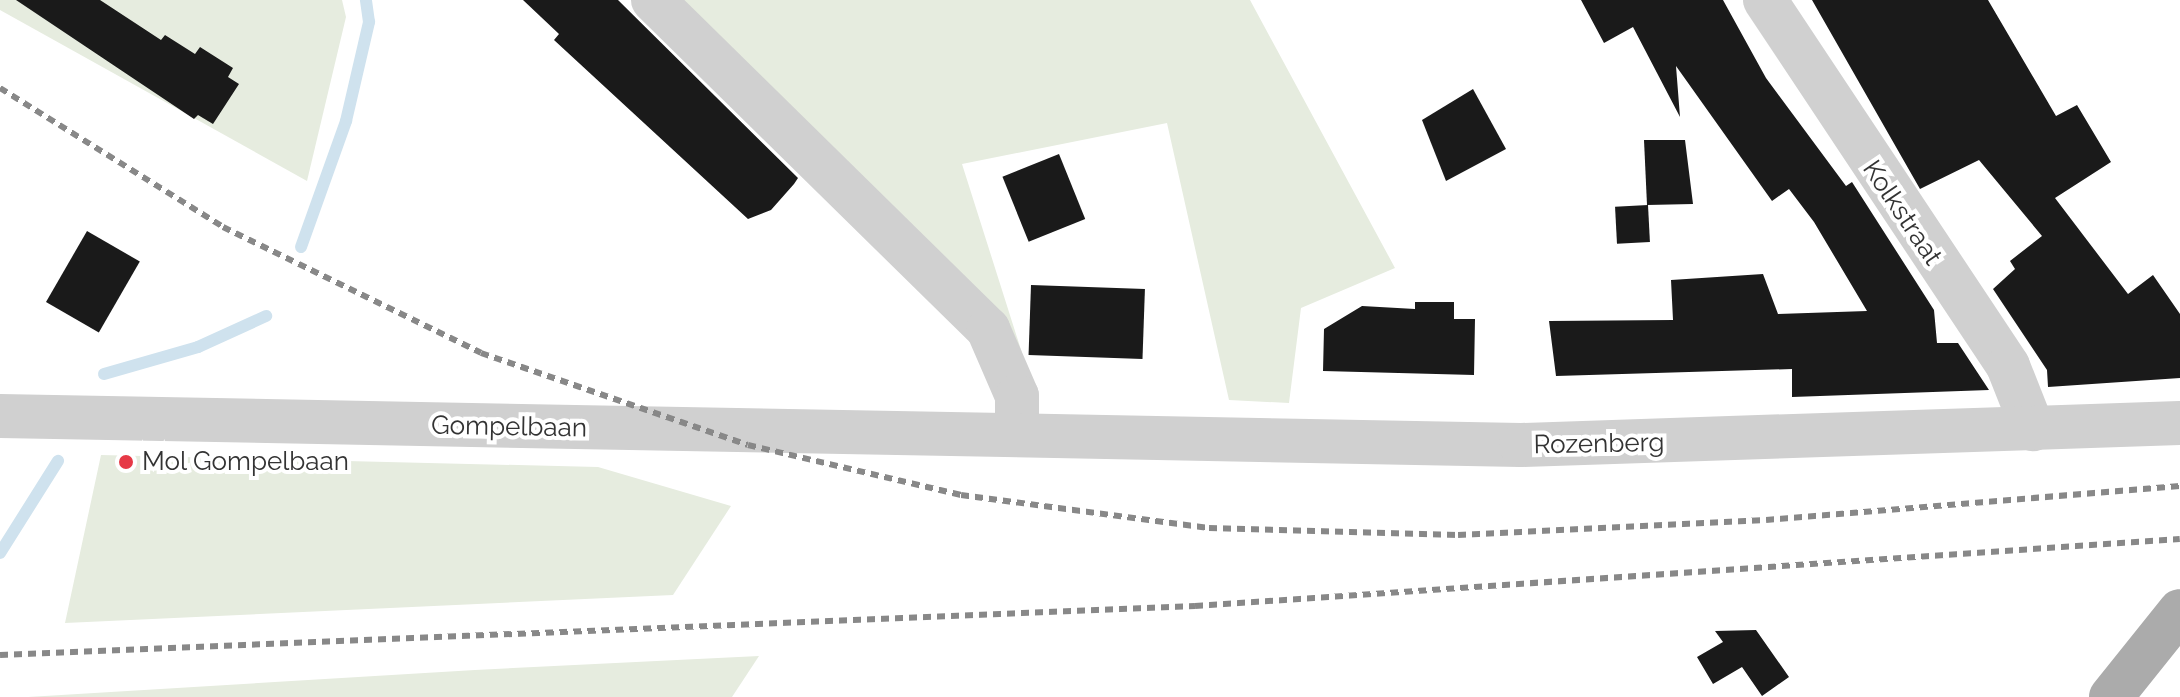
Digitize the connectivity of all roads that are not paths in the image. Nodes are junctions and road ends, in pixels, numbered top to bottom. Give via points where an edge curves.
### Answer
1 (653, 0) edge
2 (1765, 0) edge
3 (0, 416) edge
4 (2180, 423) edge
5 (2033, 429) junction
6 (1017, 434) junction
7 (2180, 611) edge
8 (2111, 697) edge

1 - 6 street via 988,329 1017,396
2 - 5 street, Kolkstraat via 2008,366
3 - 6 street, Gompelbaan
4 - 5 street, Rozenberg
5 - 6 street, Rozenberg via 1521,445
7 - 8 main road

